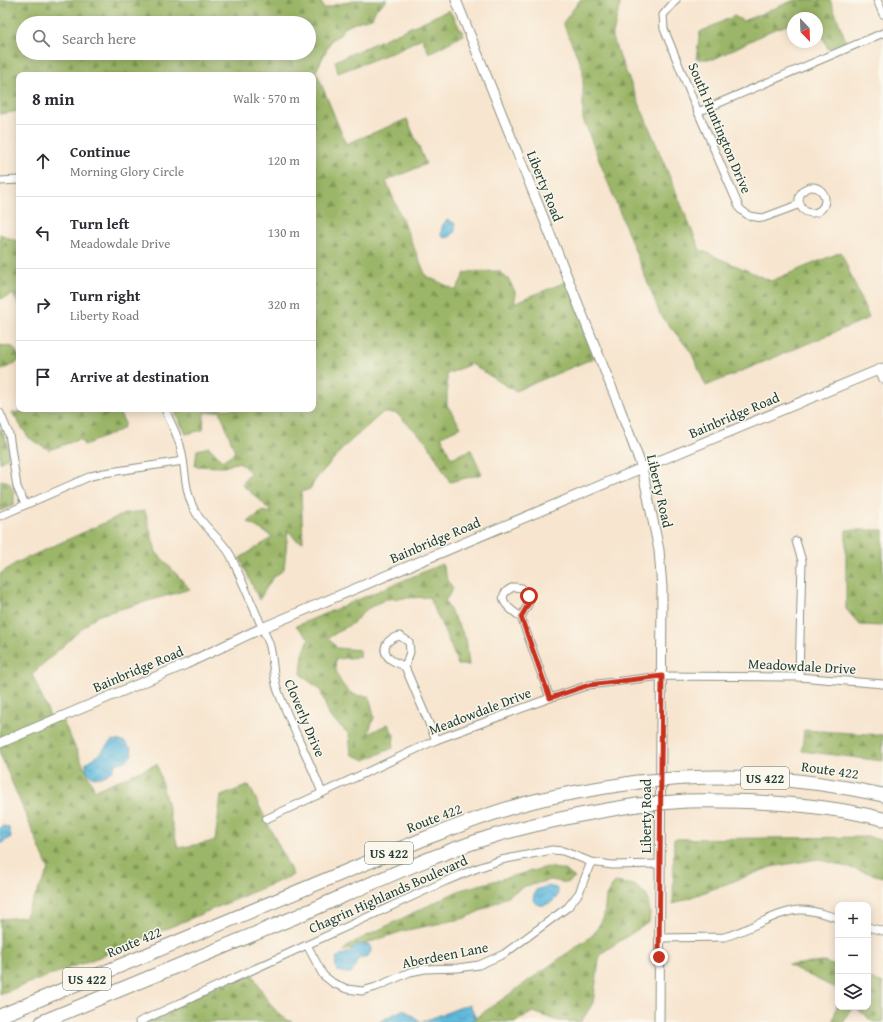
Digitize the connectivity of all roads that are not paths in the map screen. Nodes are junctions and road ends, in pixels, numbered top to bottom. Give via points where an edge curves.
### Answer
1 (456, 0) edge
2 (676, 0) edge
3 (877, 0) edge
4 (883, 14) edge
5 (883, 33) edge
6 (698, 112) junction
7 (16, 180) edge
8 (0, 181) edge
9 (800, 204) dead end
10 (881, 369) edge
11 (883, 379) edge
12 (166, 412) edge
13 (0, 413) edge
14 (183, 461) junction
15 (642, 468) junction
16 (25, 504) junction
17 (0, 516) edge
18 (796, 541) dead end
19 (521, 617) dead end
20 (262, 628) junction
21 (404, 667) dead end
22 (662, 676) junction
23 (799, 677) junction
24 (883, 684) edge
25 (550, 698) junction
26 (436, 740) junction
27 (0, 744) edge
28 (322, 793) junction
29 (883, 795) edge
30 (879, 818) edge
31 (266, 819) dead end
32 (591, 862) junction
33 (660, 864) junction
34 (835, 917) edge
35 (871, 928) edge
36 (883, 931) edge
37 (660, 938) junction
38 (307, 945) junction
39 (0, 1016) edge
40 (42, 1022) edge
41 (138, 1022) edge
42 (659, 1022) edge

1 - 15 street, Liberty Road
2 - 6 street, South Huntington Drive via 664,15 664,29
3 - 4 street
5 - 6 street
6 - 9 street, South Huntington Drive via 740,209 749,216 763,218
7 - 8 street
10 - 11 street
10 - 15 street, Bainbridge Road
12 - 14 street, Cloverly Drive via 181,448
13 - 16 street via 9,434 17,487
14 - 16 street via 91,476
14 - 20 street, Cloverly Drive via 195,512 226,547
15 - 20 street, Bainbridge Road
15 - 22 street, Liberty Road via 659,550 662,588
16 - 17 street
18 - 23 street via 802,561
19 - 25 street
20 - 27 street, Bainbridge Road via 186,664
20 - 28 street, Cloverly Drive via 272,654 272,670 278,690
21 - 26 street
22 - 23 street, Meadowdale Drive
22 - 25 street, Meadowdale Drive via 589,685
22 - 33 street, Liberty Road
23 - 24 street, Meadowdale Drive
25 - 26 street, Meadowdale Drive
26 - 28 street, Meadowdale Drive
28 - 31 street, Meadowdale Drive
29 - 39 highway, Route 422 / US 422, bridge via 779,779 713,776 638,782 527,803 426,838
30 - 40 highway, US 422, bridge via 802,805 726,800 637,805 542,822 489,837 442,855
32 - 33 street, Chagrin Highlands Boulevard via 617,865
32 - 38 street, Chagrin Highlands Boulevard via 563,851 552,850 501,860 446,881
32 - 38 street, Aberdeen Lane via 579,892 568,907 504,954 479,965 410,972 376,988 362,991 333,983 323,975
33 - 37 street, Liberty Road
34 - 37 street via 811,910 788,911 724,937
35 - 36 street
37 - 42 street, Liberty Road
38 - 41 street, Chagrin Highlands Boulevard

